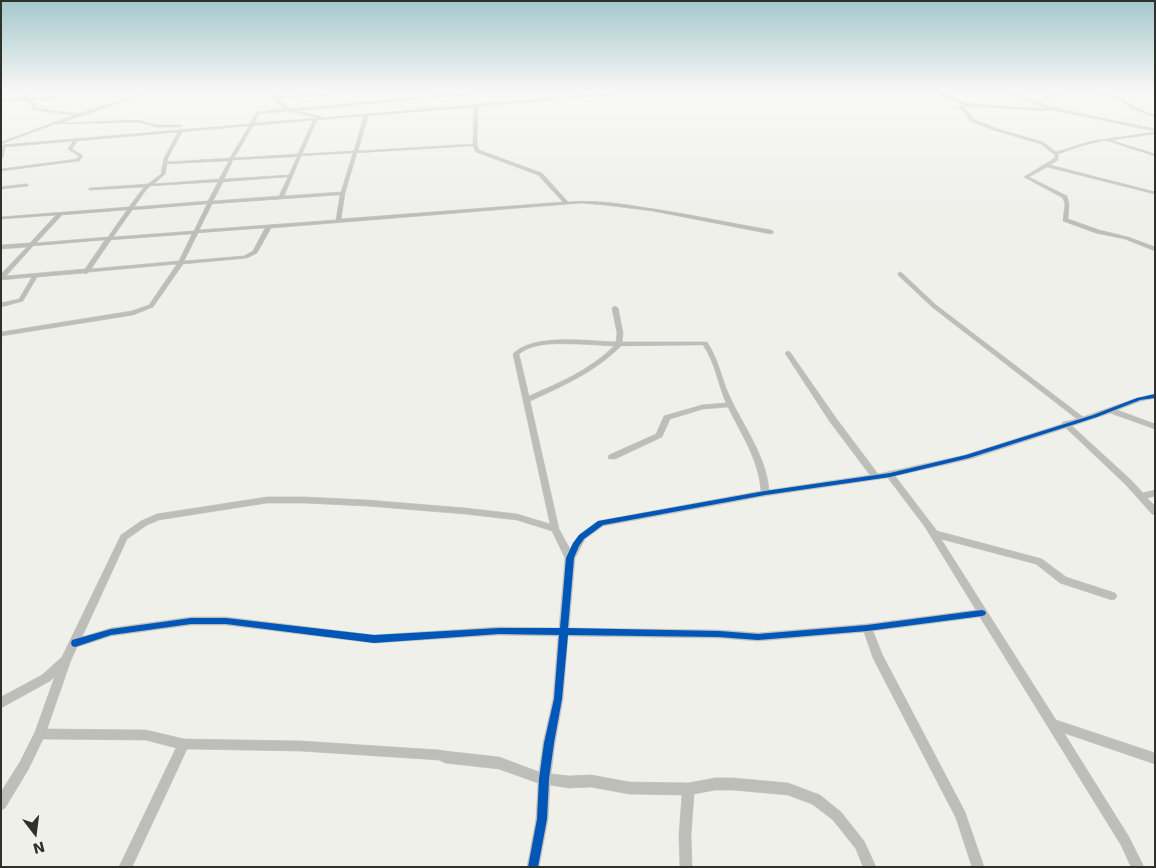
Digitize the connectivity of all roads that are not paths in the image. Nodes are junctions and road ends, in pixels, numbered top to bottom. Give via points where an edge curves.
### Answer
1 (32, 133) edge
2 (168, 133) edge
3 (178, 133) edge
4 (246, 133) edge
5 (310, 133) edge
6 (362, 133) edge
7 (475, 133) edge
8 (1009, 133) edge
9 (1145, 133) edge
10 (1103, 139) junction
11 (75, 141) junction
12 (2, 145) edge
13 (475, 145) junction
14 (357, 152) junction
15 (1055, 154) junction
16 (300, 155) junction
17 (1155, 155) edge
18 (1, 158) edge
19 (232, 159) junction
20 (165, 163) junction
21 (1046, 165) junction
22 (1, 170) edge
23 (290, 176) junction
24 (221, 180) junction
25 (26, 185) dead end
26 (149, 185) junction
27 (1, 188) edge
28 (90, 189) dead end
29 (343, 193) junction
30 (1155, 193) edge
31 (281, 198) junction
32 (210, 203) junction
33 (567, 203) junction
34 (131, 208) junction
35 (60, 214) junction
36 (1, 218) edge
37 (338, 221) junction
38 (269, 226) junction
39 (196, 232) junction
40 (771, 232) dead end
41 (110, 239) junction
42 (32, 245) junction
43 (1, 247) edge
44 (1155, 249) edge
45 (180, 264) junction
46 (86, 272) junction
47 (900, 274) dead end
48 (35, 276) junction
49 (2, 278) edge
50 (1, 306) edge
51 (615, 308) dead end
52 (1, 334) edge
53 (619, 344) junction
54 (788, 353) dead end
55 (1155, 396) edge
56 (527, 400) junction
57 (730, 405) junction
58 (1110, 410) junction
59 (1082, 420) junction
60 (1066, 424) junction
61 (1155, 428) edge
62 (612, 457) dead end
63 (890, 475) junction
64 (876, 477) junction
65 (764, 493) junction
66 (1155, 493) edge
67 (1142, 496) junction
68 (1155, 512) edge
69 (555, 529) junction
70 (934, 534) junction
71 (570, 558) junction
72 (1112, 596) dead end
73 (982, 613) junction
74 (867, 628) junction
75 (564, 632) junction
76 (75, 644) junction
77 (66, 660) junction
78 (1, 703) edge
79 (1052, 724) junction
80 (40, 734) junction
81 (184, 744) junction
82 (1155, 759) edge
83 (544, 779) junction
84 (688, 789) junction
85 (1, 804) edge
86 (125, 867) edge
87 (533, 867) edge
88 (686, 867) edge
89 (870, 867) edge
90 (978, 867) edge
91 (1138, 867) edge

1 - 12 street
2 - 11 street
3 - 20 street
4 - 19 street
5 - 16 street
6 - 14 street
7 - 13 street
8 - 15 street via 1042,143
9 - 10 street
10 - 15 street
10 - 17 street
11 - 12 street
11 - 22 street via 70,149 81,156 78,160
12 - 18 street
13 - 14 street
13 - 33 street via 479,153 540,174
14 - 16 street
14 - 29 street
15 - 21 street via 1058,158
16 - 19 street
16 - 23 street
19 - 20 street
19 - 24 street
20 - 26 street via 163,174
21 - 30 street
21 - 44 street via 1026,177 1065,198 1068,204 1065,220
23 - 24 street
23 - 31 street
24 - 26 street
24 - 32 street
25 - 27 street
26 - 28 street
26 - 34 street
29 - 31 street
29 - 37 street
31 - 32 street
32 - 34 street
32 - 39 street
33 - 37 street
33 - 40 street via 602,202
34 - 35 street
34 - 41 street
35 - 36 street
35 - 42 street
37 - 38 street
38 - 39 street
38 - 45 street via 255,252 250,255
39 - 41 street
39 - 45 street
41 - 42 street
41 - 46 street
42 - 43 street
42 - 49 street
45 - 46 street
45 - 52 street via 154,303 142,311
46 - 48 street
47 - 59 street via 934,306
48 - 49 street
48 - 50 street via 21,300
51 - 53 street
53 - 56 street via 584,374
53 - 56 street via 547,344 522,348 516,354
53 - 57 street via 705,343
54 - 64 street
55 - 58 street
56 - 69 street
57 - 62 street via 702,408 667,418 659,435
57 - 65 street via 760,466 765,480
58 - 59 street
58 - 61 street
59 - 60 street
60 - 63 street via 967,457
60 - 67 street
63 - 64 street
63 - 70 street
64 - 65 street
65 - 71 street via 602,524 577,540
66 - 67 street
67 - 68 street
69 - 71 street
69 - 76 street via 517,517 304,500 267,500 157,517 124,537
70 - 72 street via 1040,561 1063,580
70 - 73 street
71 - 75 street
73 - 74 street
73 - 79 street
74 - 75 street via 758,637
74 - 90 street via 877,656 961,816
75 - 76 street via 499,631 374,639 226,621 192,621 111,632
75 - 83 street via 558,699
76 - 77 street
77 - 78 street via 46,678
77 - 80 street
79 - 82 street
79 - 91 street
80 - 81 street via 146,735
80 - 85 street
81 - 83 street via 302,746 439,755 498,763
81 - 86 street
83 - 84 street via 607,783 629,788
83 - 87 street via 542,819
84 - 88 street
84 - 89 street via 733,784 788,790 816,799 837,816 860,845

